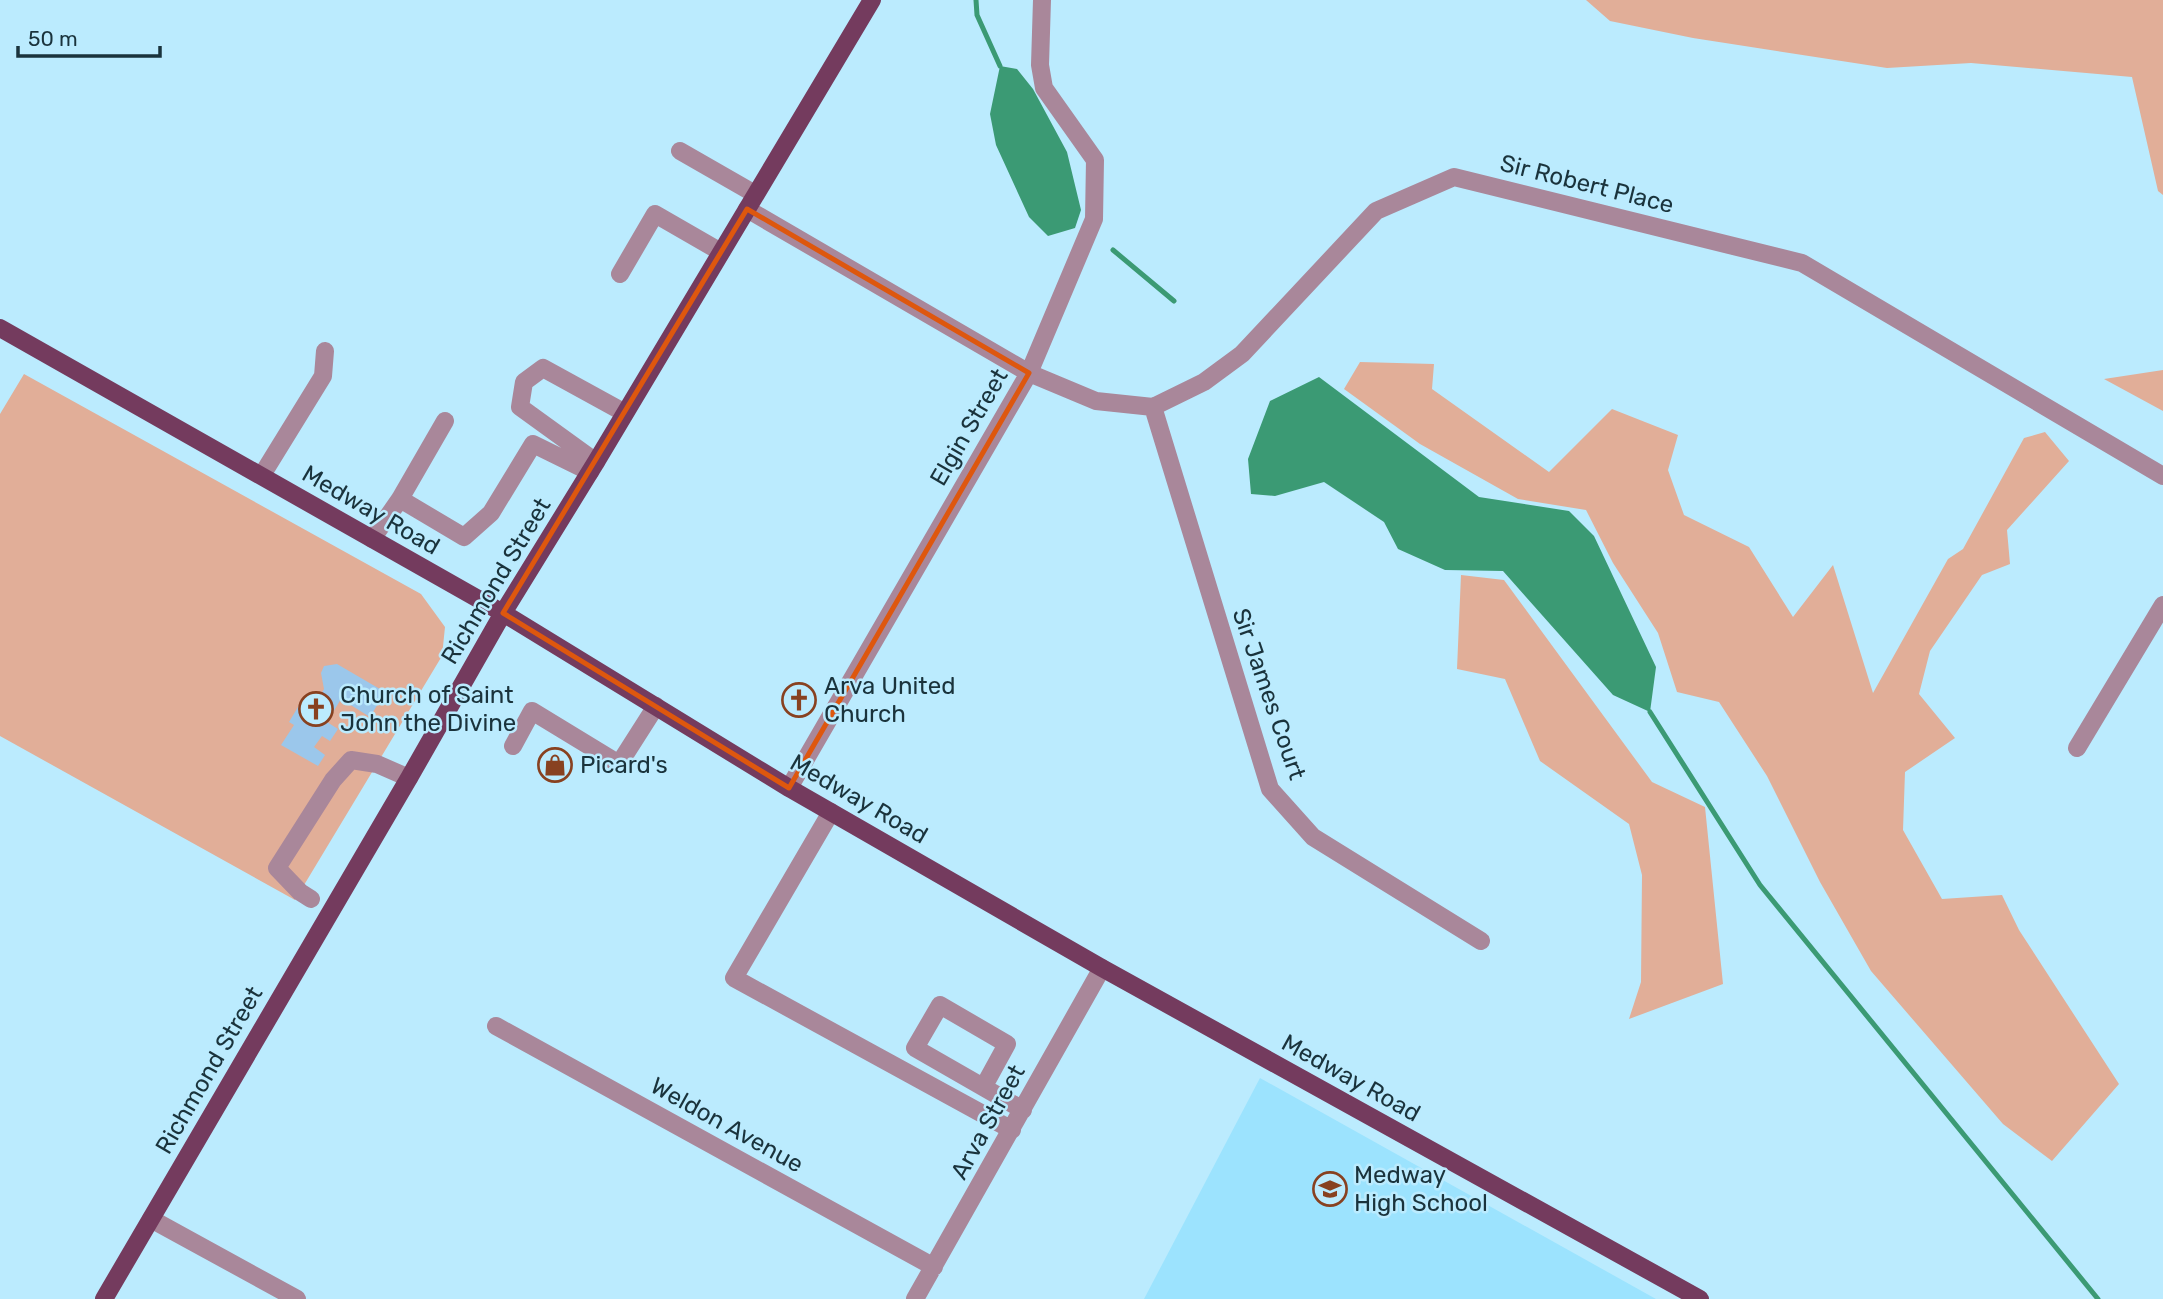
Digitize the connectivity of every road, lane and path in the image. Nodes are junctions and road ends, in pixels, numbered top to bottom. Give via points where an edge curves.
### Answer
1 (872, 0) edge
2 (1042, 0) edge
3 (680, 151) dead end
4 (751, 202) junction
5 (721, 252) junction
6 (620, 274) dead end
7 (0, 328) edge
8 (325, 351) dead end
9 (1029, 373) junction
10 (1153, 407) junction
11 (625, 413) junction
12 (445, 421) dead end
13 (593, 467) junction
14 (262, 475) junction
15 (2163, 476) edge
16 (400, 499) junction
17 (372, 539) junction
18 (2163, 605) edge
19 (503, 613) junction
20 (656, 706) junction
21 (513, 746) dead end
22 (2077, 748) dead end
23 (409, 778) junction
24 (789, 788) junction
25 (831, 812) junction
26 (311, 899) dead end
27 (1481, 941) dead end
28 (1102, 968) junction
29 (496, 1026) dead end
30 (984, 1086) junction
31 (1023, 1110) junction
32 (1012, 1130) junction
33 (151, 1219) junction
34 (934, 1267) junction
35 (292, 1298) edge
36 (104, 1299) edge
37 (915, 1299) edge
38 (1700, 1299) edge

1 - 4 main road, Richmond Street
2 - 9 street via 1044,88 1095,160 1094,219
3 - 4 street, Elgin Street
4 - 5 main road, Richmond Street
4 - 9 street, Elgin Street
5 - 6 street via 655,214
5 - 11 main road, Richmond Street
7 - 14 main road, Medway Road
8 - 14 street via 323,376
9 - 10 street via 1096,401
9 - 24 street, Elgin Street
10 - 15 street, Sir Robert Place via 1204,382 1242,354 1376,211 1454,177 1802,262
10 - 27 street, Sir James Court via 1270,789 1313,837
11 - 13 main road, Richmond Street
11 - 13 street via 543,368 524,382 520,407
12 - 16 street
13 - 16 street via 533,444 491,513 464,537
13 - 19 main road, Richmond Street
14 - 17 main road, Medway Road
16 - 17 street
17 - 19 main road, Medway Road
18 - 22 street
19 - 20 main road, Medway Road
19 - 23 main road, Richmond Street
20 - 21 street via 619,764 532,711
20 - 24 main road, Medway Road
23 - 26 street via 377,764 351,760 333,780 277,868
23 - 33 main road, Richmond Street
24 - 25 main road, Medway Road
25 - 28 main road, Medway Road
25 - 32 street via 734,978
28 - 31 street, Arva Street
28 - 38 main road, Medway Road
29 - 34 street, Weldon Avenue
30 - 30 street via 915,1048 940,1005 1007,1044
30 - 31 street
31 - 32 street, Arva Street
32 - 34 street, Arva Street
33 - 35 street
33 - 36 main road, Richmond Street
34 - 37 street, Arva Street

